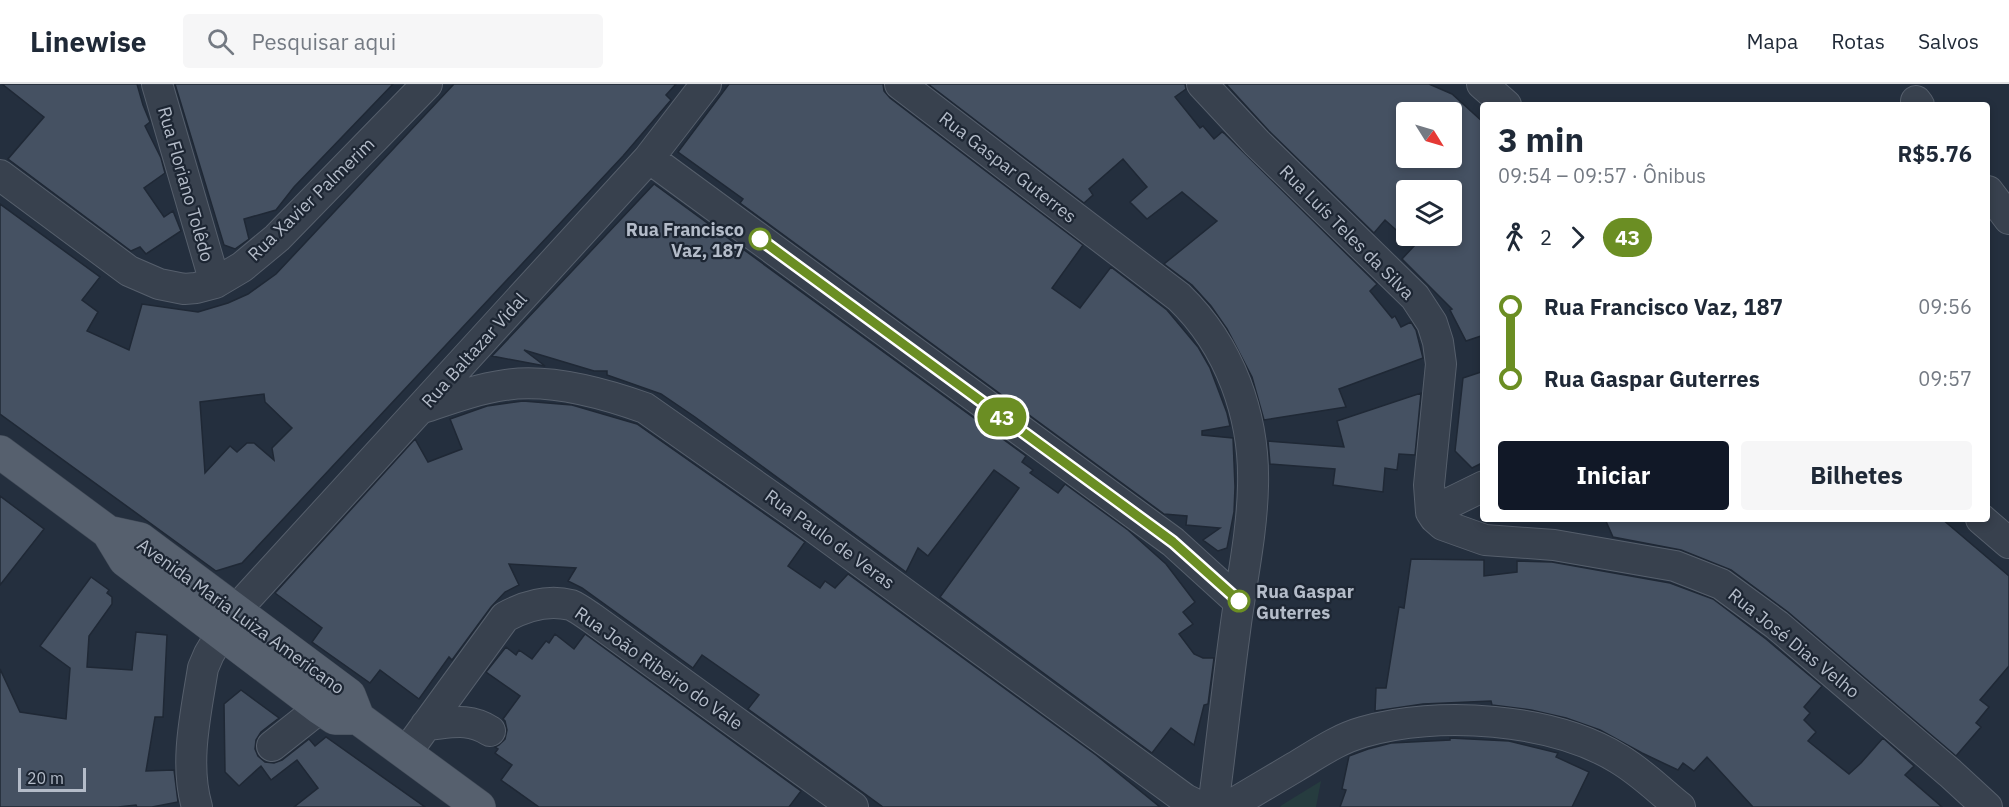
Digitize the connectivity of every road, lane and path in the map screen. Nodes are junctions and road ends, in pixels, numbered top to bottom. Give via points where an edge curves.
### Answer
1 (157, 84) edge
2 (427, 84) edge
3 (706, 84) edge
4 (900, 84) edge
5 (1202, 84) edge
6 (1482, 84) edge
7 (1503, 102) edge
8 (649, 158) junction
9 (0, 175) edge
10 (1990, 194) edge
11 (2009, 219) edge
12 (215, 283) junction
13 (420, 409) junction
14 (0, 452) edge
15 (1480, 488) edge
16 (1431, 512) junction
17 (1984, 522) edge
18 (2009, 543) edge
19 (1239, 602) junction
20 (228, 622) junction
21 (320, 708) junction
22 (357, 718) junction
23 (426, 725) junction
24 (490, 731) dead end
25 (272, 746) dead end
26 (406, 753) junction
27 (197, 807) edge
28 (479, 807) edge
29 (853, 807) edge
30 (1201, 807) edge
31 (1213, 807) edge
32 (1218, 807) edge
33 (1680, 807) edge
34 (1987, 807) edge

1 - 12 street, Rua Floriano Tolêdo
2 - 12 street, Rua Xavier Palmerim via 277,238
3 - 8 street, Rua Baltazar Vidal
4 - 19 street, Rua Gaspar Guterres via 1179,297 1211,334 1242,400 1251,444 1251,519
5 - 16 street, Rua Luís Teles da Silva via 1415,297 1432,323 1441,364 1429,485
6 - 7 street
8 - 13 street, Rua Baltazar Vidal
8 - 19 street via 1173,542
9 - 12 street, Rua Xavier Palmerim via 129,271 159,284 184,289
10 - 11 street
13 - 20 street, Rua Baltazar Vidal
13 - 30 street, Rua Paulo de Veras via 505,385 540,383 645,408
14 - 20 main road, Avenida Maria Luiza Americano via 108,532 140,539
15 - 16 street
16 - 34 street, Rua José Dias Velho via 1443,525 1485,540 1554,545 1675,566 1721,584 1777,625
17 - 18 street
19 - 31 street, Rua Gaspar Guterres
20 - 21 main road, Avenida Maria Luiza Americano
20 - 22 main road, Avenida Maria Luiza Americano via 349,695
20 - 27 street, Rua Baltazar Vidal via 203,668 190,768
21 - 22 main road, Avenida Maria Luiza Americano via 334,718
21 - 25 street
22 - 26 main road, Avenida Maria Luiza Americano
23 - 24 street via 465,721
23 - 26 street, Rua João Ribeiro do Vale
23 - 29 street, Rua João Ribeiro do Vale via 505,617 525,606 573,606
26 - 28 main road, Avenida Maria Luiza Americano
32 - 33 street via 1236,802 1335,743 1363,732 1408,722 1453,721 1515,724 1582,741 1619,759

